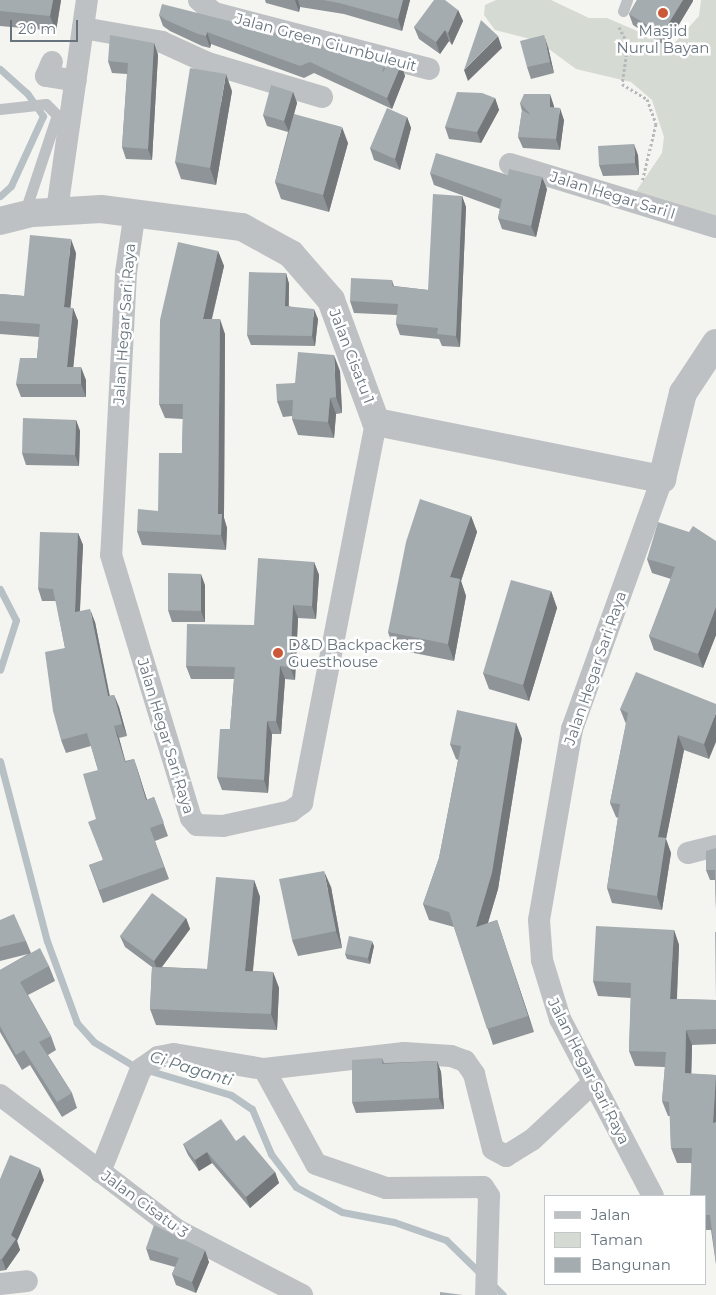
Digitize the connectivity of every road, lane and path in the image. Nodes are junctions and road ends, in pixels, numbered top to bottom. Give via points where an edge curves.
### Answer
1 (88, 0) edge
2 (199, 0) edge
3 (625, 5) edge
4 (83, 28) junction
5 (52, 62) dead end
6 (429, 69) dead end
7 (76, 82) junction
8 (322, 97) dead end
9 (0, 110) edge
10 (510, 164) dead end
11 (646, 203) junction
12 (57, 210) junction
13 (135, 211) junction
14 (12, 218) edge
15 (716, 227) edge
16 (716, 343) edge
17 (376, 422) junction
18 (662, 479) junction
19 (716, 846) edge
20 (688, 853) dead end
21 (264, 1068) junction
22 (593, 1083) junction
23 (0, 1095) edge
24 (100, 1172) junction
25 (652, 1195) edge
26 (28, 1280) dead end
27 (0, 1284) edge
28 (302, 1295) edge
29 (486, 1295) edge

1 - 4 street
2 - 6 street, Jalan Green Ciumbuleuit via 214,13
3 - 11 path via 619,26 629,51 622,84 647,99 656,124 640,188
4 - 7 street
4 - 8 street via 162,42 208,63
5 - 7 street via 46,76
7 - 12 street
9 - 14 lane via 46,104 57,115 57,123
10 - 11 street, Jalan Hegar Sari I
11 - 15 street, Jalan Hegar Sari I
12 - 13 street, Jalan Cisatu 1
12 - 14 street, Jalan Cisatu 1
13 - 17 street, Jalan Cisatu 1 via 242,227 291,254 330,300
13 - 17 street, Jalan Hegar Sari Raya via 126,273 111,555 188,808 198,825 223,826 291,811 302,803
16 - 18 street via 683,392
17 - 18 street, Jalan Cisatu 1
18 - 22 street, Jalan Hegar Sari Raya via 572,729 539,920 549,991
19 - 20 street
21 - 22 street via 404,1053 465,1061 474,1074 493,1148 506,1156 532,1140
21 - 24 street via 174,1054 144,1065
21 - 29 street via 316,1164 386,1188 483,1187 489,1196
22 - 25 street, Jalan Hegar Sari Raya
23 - 24 street, Jalan Cisatu 3
24 - 28 street, Jalan Cisatu 3 via 177,1230
26 - 27 street

